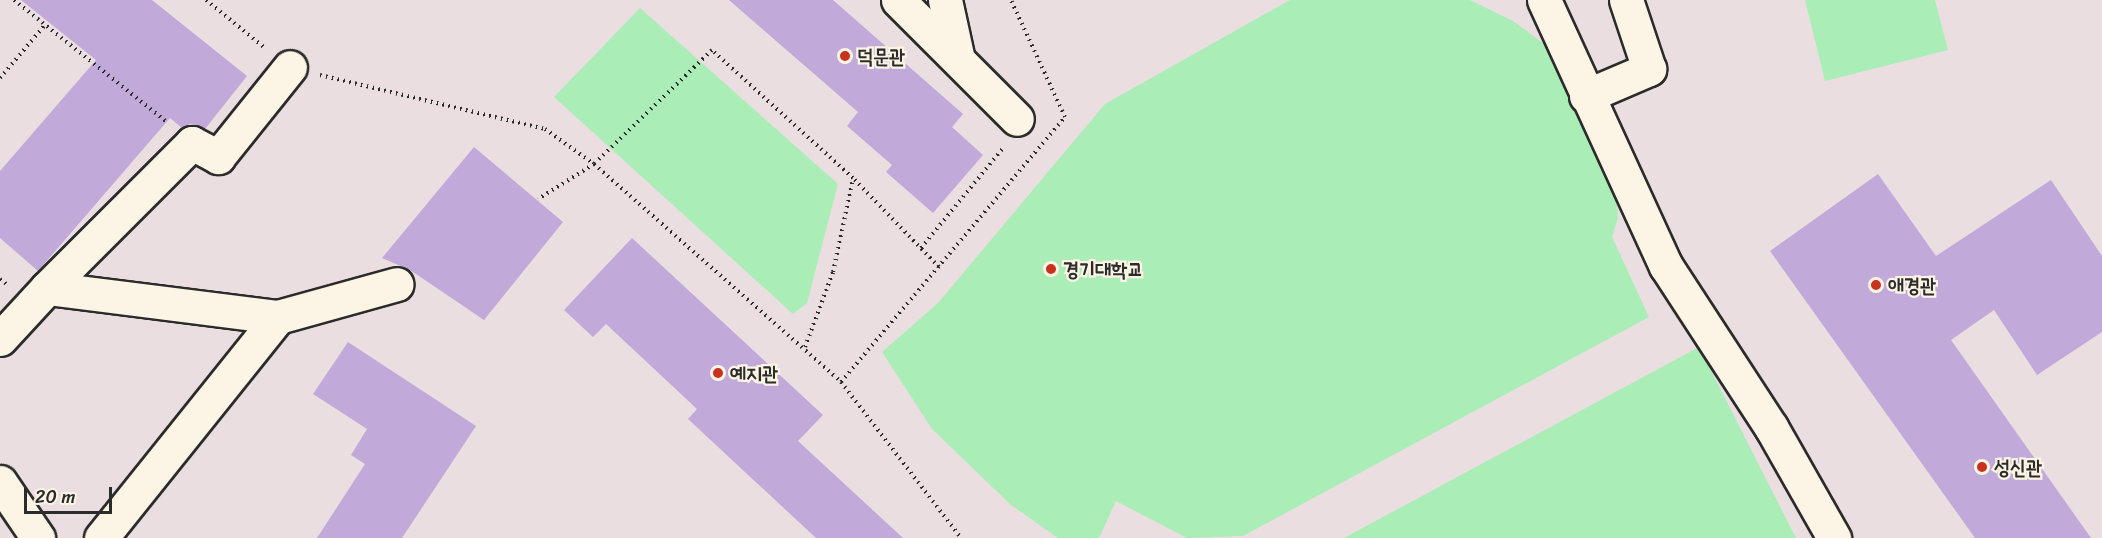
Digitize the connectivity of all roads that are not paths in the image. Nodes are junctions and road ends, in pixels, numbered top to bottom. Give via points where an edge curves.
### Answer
1 (898, 0) edge
2 (945, 0) edge
3 (1544, 0) edge
4 (1626, 0) edge
5 (957, 55) junction
6 (290, 67) road end
7 (1586, 96) junction
8 (1017, 119) dead end
9 (397, 284) dead end
10 (47, 288) junction
11 (278, 317) junction
12 (0, 339) edge
13 (0, 482) edge
14 (38, 538) edge
15 (100, 538) edge
16 (1834, 538) edge

1 - 5 street
2 - 5 street
3 - 7 street
4 - 7 street via 1649,69
5 - 8 street
6 - 10 street via 218,157 192,142
7 - 16 street via 1688,305 1771,427
9 - 11 street
10 - 11 street
10 - 12 street
11 - 15 street
13 - 14 street

